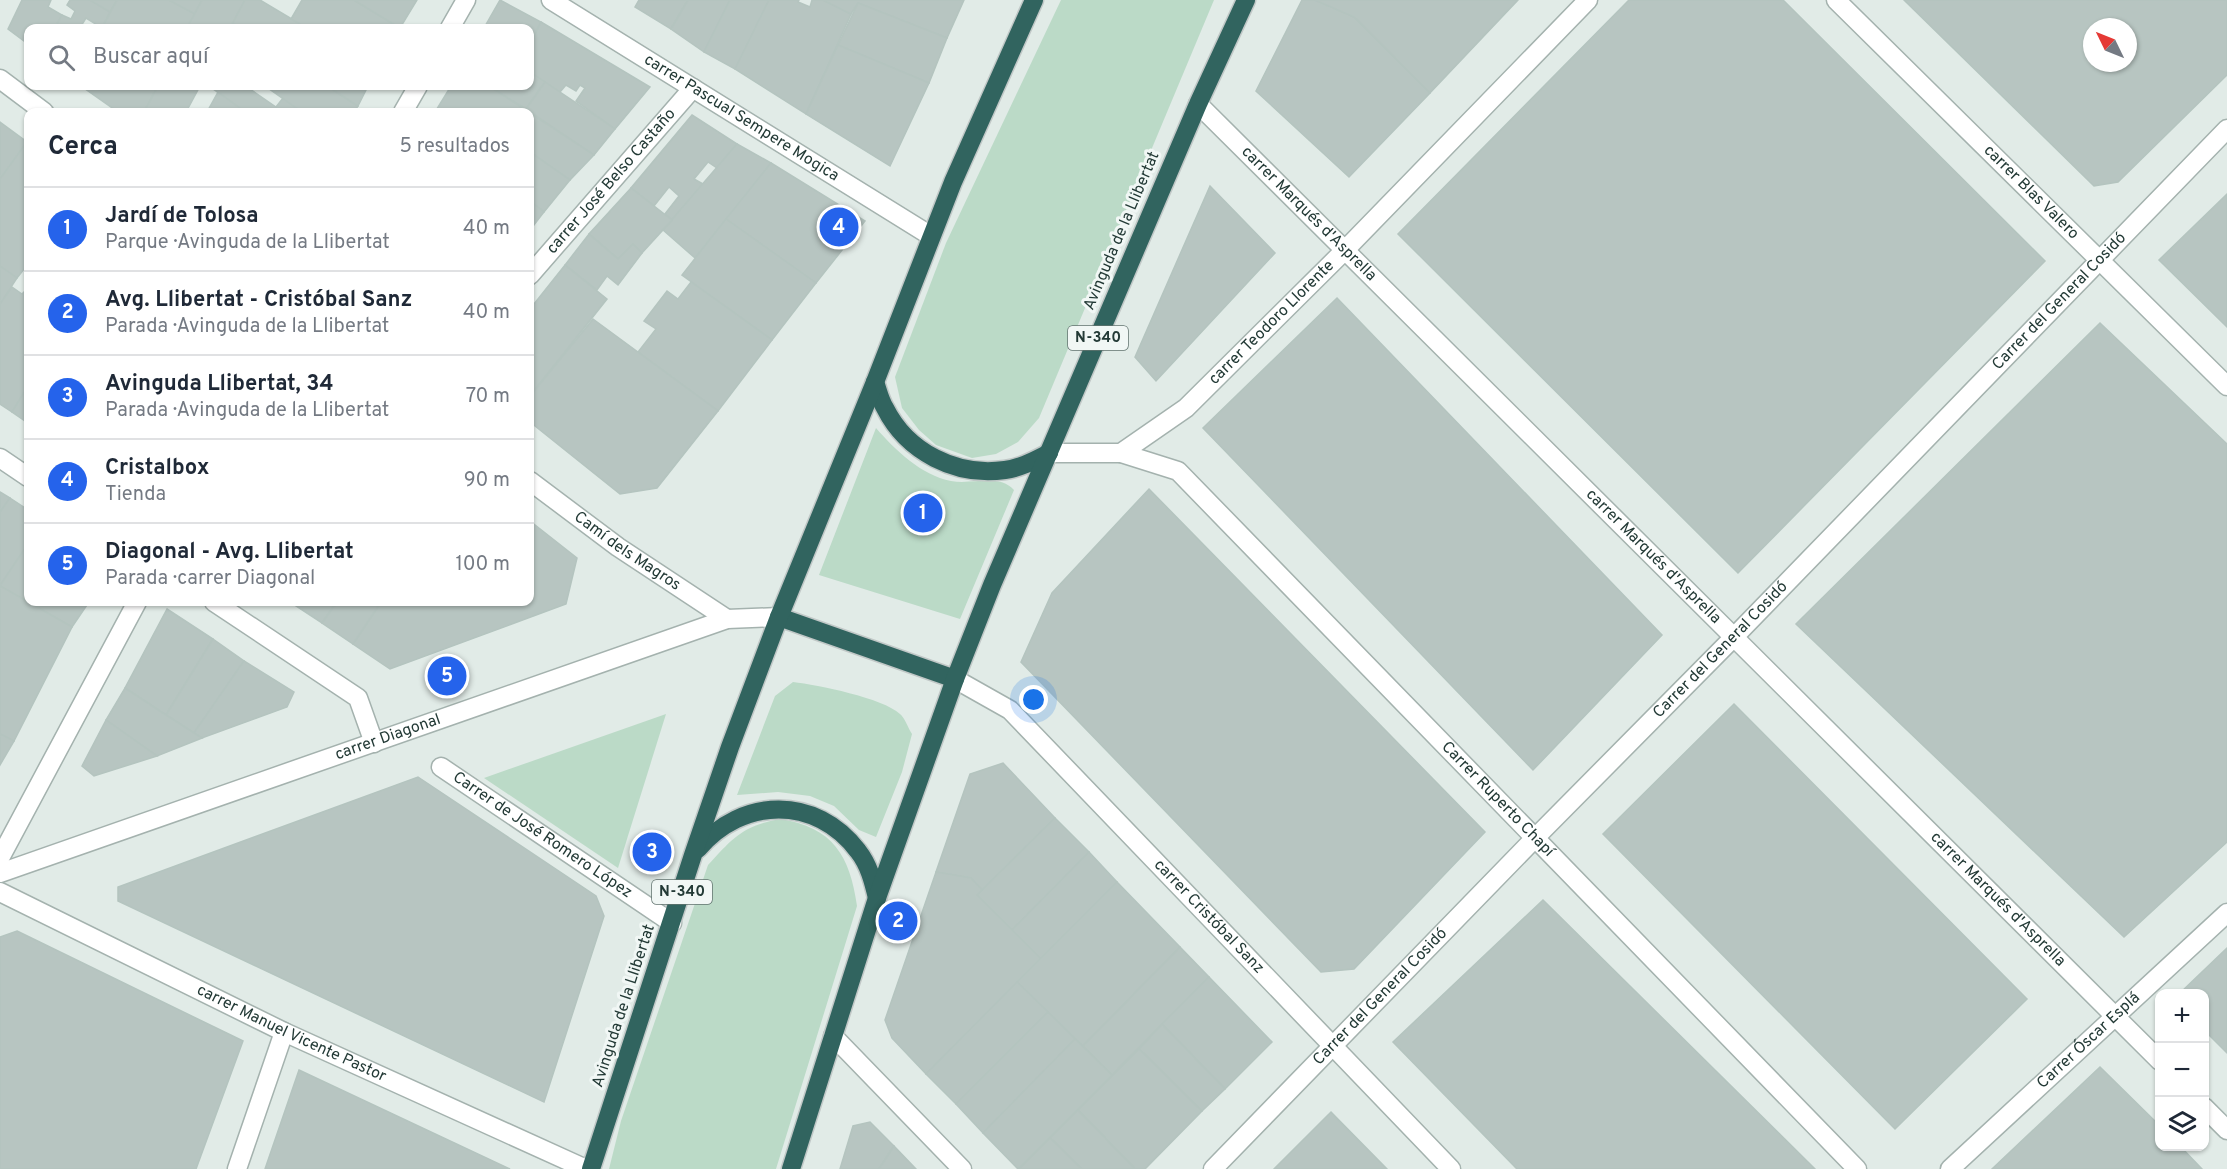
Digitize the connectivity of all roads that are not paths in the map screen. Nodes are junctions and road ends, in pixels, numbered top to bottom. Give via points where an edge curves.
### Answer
1 (466, 0) edge
2 (550, 0) edge
3 (1034, 0) edge
4 (1246, 0) edge
5 (1588, 0) edge
6 (1836, 0) edge
7 (452, 24) edge
8 (0, 79) edge
9 (693, 88) junction
10 (416, 90) edge
11 (1198, 104) junction
12 (39, 108) edge
13 (406, 108) edge
14 (2227, 129) edge
15 (931, 236) junction
16 (1345, 250) junction
17 (2100, 259) junction
18 (534, 270) edge
19 (875, 382) junction
20 (2227, 386) edge
21 (1049, 453) junction
22 (1121, 453) junction
23 (0, 458) edge
24 (24, 474) edge
25 (534, 485) edge
26 (135, 606) edge
27 (220, 606) edge
28 (779, 617) junction
29 (728, 620) junction
30 (1734, 637) junction
31 (955, 679) junction
32 (374, 743) junction
33 (441, 766) dead end
34 (1536, 837) junction
35 (693, 855) junction
36 (0, 858) edge
37 (0, 873) edge
38 (0, 892) edge
39 (877, 898) junction
40 (2227, 913) edge
41 (672, 923) junction
42 (2116, 1016) junction
43 (284, 1032) junction
44 (833, 1036) junction
45 (1333, 1046) junction
46 (2155, 1056) edge
47 (2209, 1111) edge
48 (2227, 1130) edge
49 (237, 1169) edge
50 (586, 1169) edge
51 (591, 1169) edge
52 (790, 1169) edge
53 (962, 1169) edge
54 (1213, 1169) edge
55 (1451, 1169) edge
56 (1857, 1169) edge
57 (1950, 1169) edge

1 - 7 street
2 - 9 street, carrer Pascual Sempere Mogica
3 - 15 highway, Avinguda de la Llibertat / N-340
4 - 11 highway, Avinguda de la Llibertat / N-340
5 - 16 street, carrer Teodoro Llorente
6 - 17 street, carrer Blas Valero
8 - 12 street
9 - 15 street, carrer Pascual Sempere Mogica
9 - 18 street, carrer José Belso Castaño
10 - 13 street
11 - 16 street, carrer Marqués d'Asprella
11 - 21 highway, Avinguda de la Llibertat / N-340
14 - 17 street, Carrer del General Cosidó
15 - 19 highway, Avinguda de la Llibertat / N-340
16 - 22 street, carrer Teodoro Llorente via 1186,408
16 - 30 street, carrer Marqués d'Asprella
17 - 20 street, carrer Blas Valero
17 - 30 street, Carrer del General Cosidó
19 - 21 highway via 898,429 917,448 940,461 961,469 1006,470
19 - 28 highway, Avinguda de la Llibertat / N-340
21 - 22 street
21 - 31 highway, Avinguda de la Llibertat / N-340
22 - 34 street, Carrer Ruperto Chapí via 1178,471
23 - 24 street
25 - 29 street, Camí dels Magros
26 - 36 street
27 - 32 street via 358,698
28 - 29 street, carrer Diagonal
28 - 31 highway
28 - 35 highway, Avinguda de la Llibertat / N-340
29 - 32 street, carrer Diagonal
30 - 34 street, Carrer del General Cosidó
30 - 42 street, carrer Marqués d'Asprella
31 - 39 highway, Avinguda de la Llibertat / N-340
31 - 45 street, carrer Cristóbal Sanz via 1010,710
32 - 37 street, carrer Diagonal
33 - 41 street, Carrer de José Romero López
34 - 45 street, Carrer del General Cosidó
34 - 56 street, Carrer Ruperto Chapí
35 - 39 highway via 709,836 751,812 801,812 824,820 860,852
35 - 41 highway, Avinguda de la Llibertat / N-340
38 - 43 street, carrer Manuel Vicente Pastor
39 - 44 highway, Avinguda de la Llibertat / N-340
40 - 42 street, Carrer Óscar Esplá
41 - 51 highway, Avinguda de la Llibertat / N-340
42 - 46 street, carrer Marqués d'Asprella
42 - 57 street, Carrer Óscar Esplá
43 - 49 street
43 - 50 street, carrer Manuel Vicente Pastor
44 - 52 highway, Avinguda de la Llibertat / N-340
44 - 53 street
45 - 54 street, Carrer del General Cosidó
45 - 55 street, carrer Cristóbal Sanz
47 - 48 street

